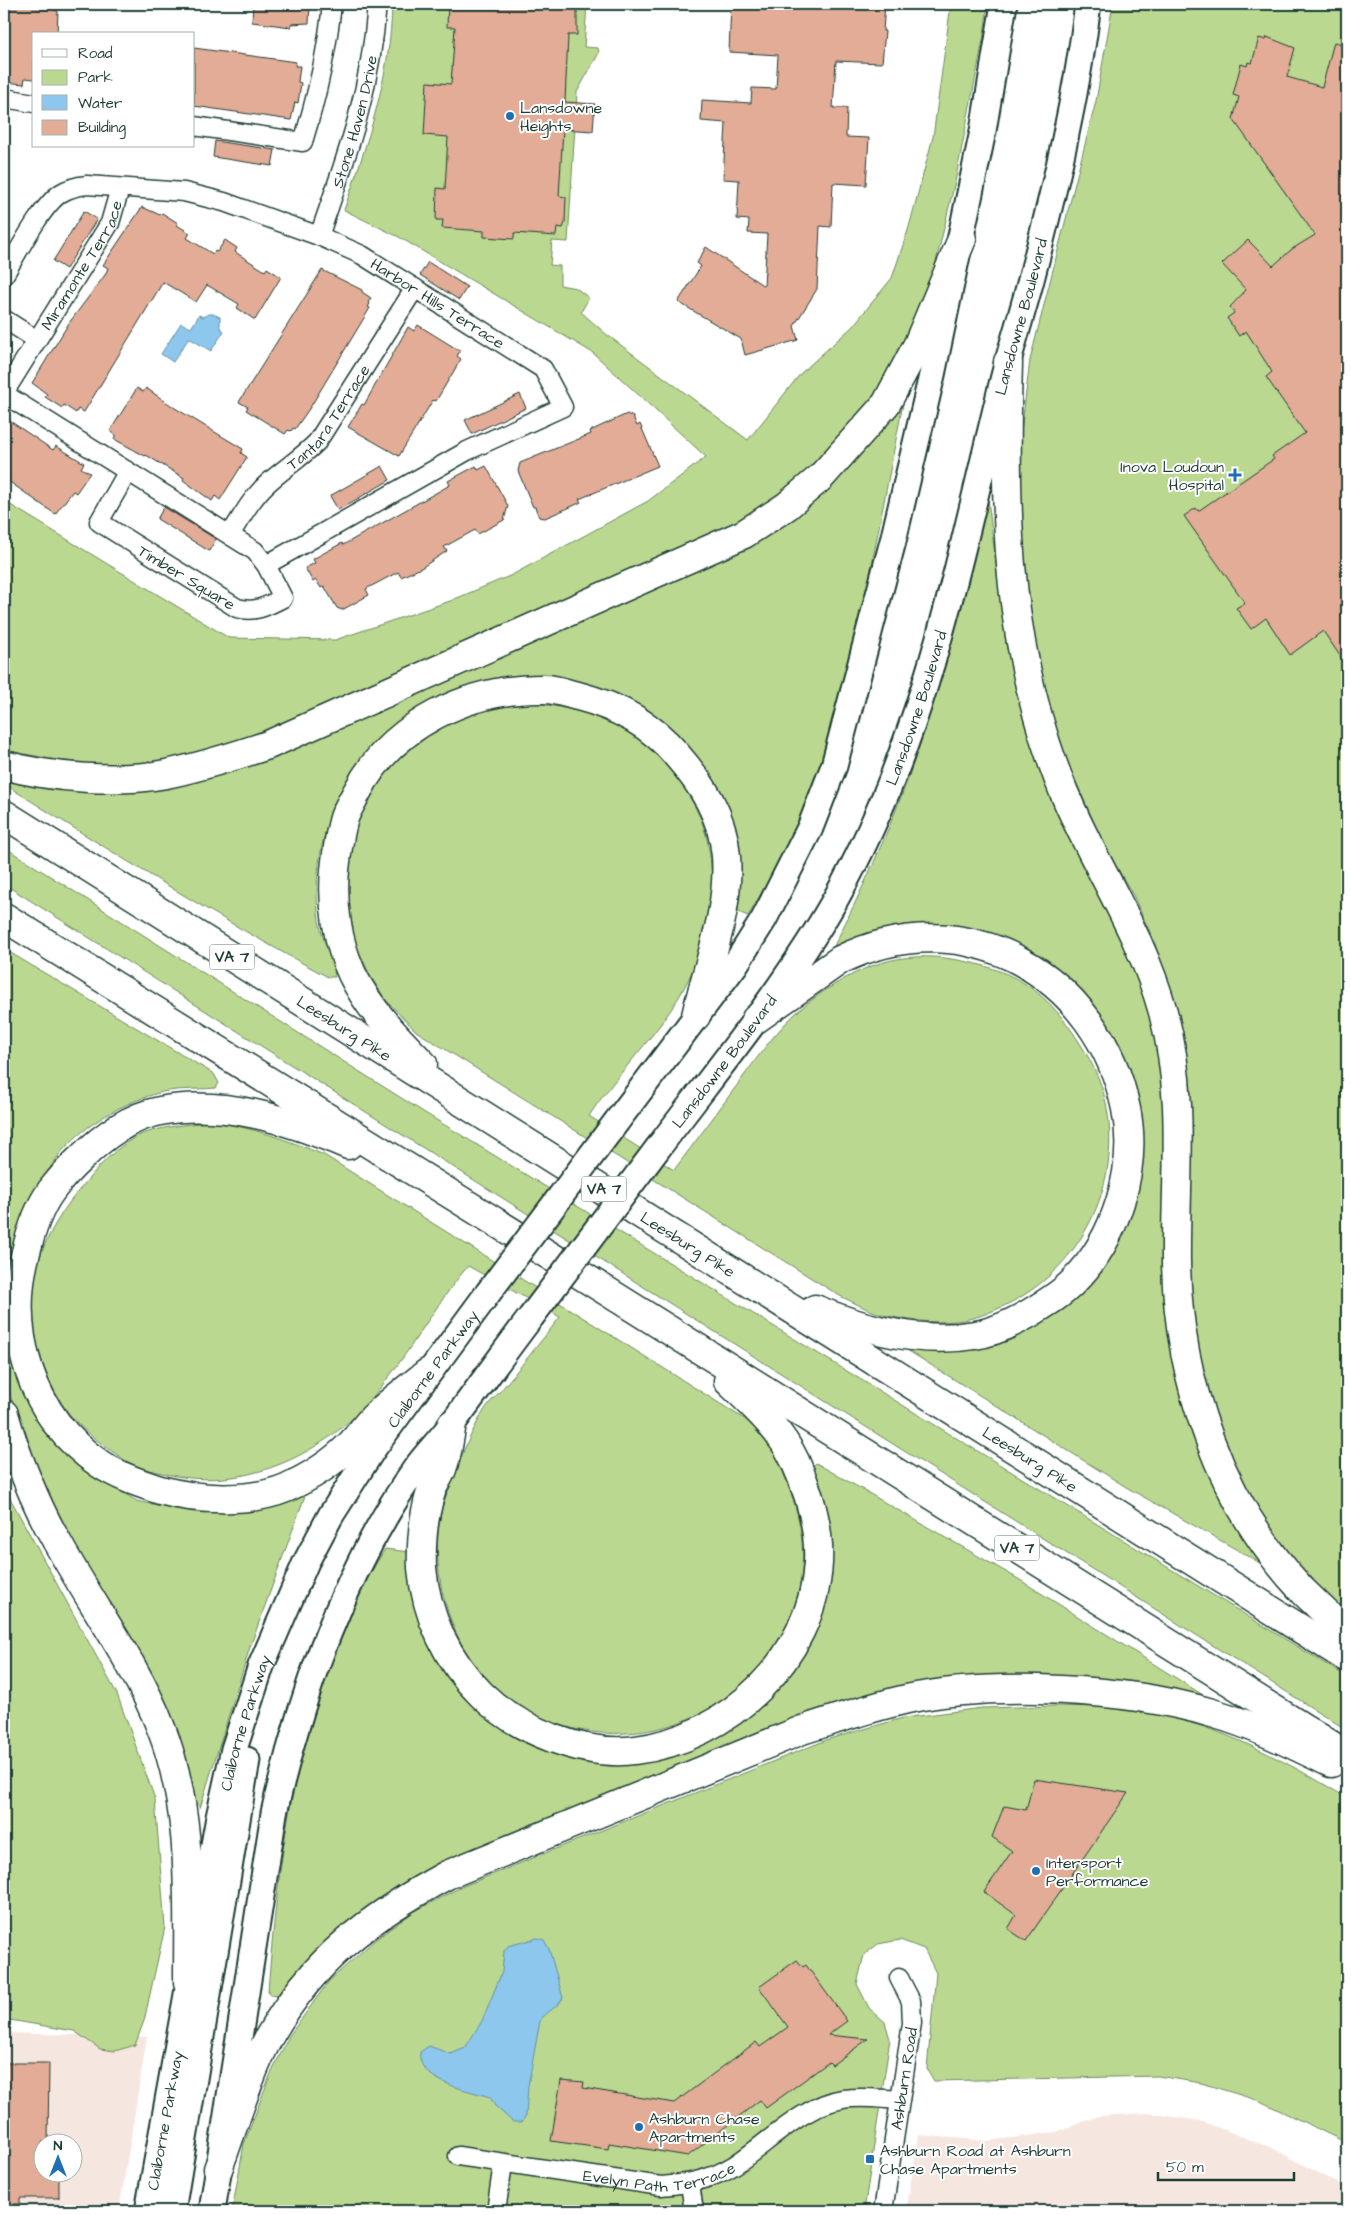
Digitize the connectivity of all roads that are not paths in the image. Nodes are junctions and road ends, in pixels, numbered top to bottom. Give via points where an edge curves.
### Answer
1 (332, 4) edge
2 (377, 4) edge
3 (1004, 4) edge
4 (1088, 4) edge
5 (4, 98) edge
6 (32, 102) edge
7 (195, 126) edge
8 (120, 188) junction
9 (319, 236) junction
10 (962, 239) junction
11 (4, 275) edge
12 (415, 288) junction
13 (4, 319) edge
14 (37, 340) junction
15 (1008, 362) junction
16 (4, 393) edge
17 (128, 471) junction
18 (230, 535) junction
19 (266, 565) junction
20 (4, 765) edge
21 (4, 814) edge
22 (4, 917) edge
23 (696, 1016) junction
24 (756, 1019) junction
25 (460, 1100) junction
26 (424, 1178) junction
27 (746, 1280) junction
28 (687, 1342) junction
29 (427, 1373) junction
30 (4, 1414) edge
31 (452, 1424) junction
32 (1347, 1632) edge
33 (1347, 1658) edge
34 (261, 1666) junction
35 (1347, 1755) edge
36 (1347, 1770) edge
37 (899, 1978) dead end
38 (188, 1982) junction
39 (900, 2100) junction
40 (458, 2156) dead end
41 (503, 2164) junction
42 (218, 2169) junction
43 (690, 2184) junction
44 (148, 2211) edge
45 (172, 2211) edge
46 (212, 2211) edge
47 (496, 2211) edge
48 (694, 2211) edge
49 (883, 2211) edge

1 - 7 street via 319,89 303,142
2 - 9 street, Stone Haven Drive via 375,36 354,138
3 - 10 main road
4 - 15 main road, Lansdowne Boulevard via 1080,68 1066,135
5 - 6 street
8 - 9 street, Harbor Hills Terrace via 202,196
8 - 11 street, Harbor Hills Terrace via 87,185 61,193 50,202
8 - 14 street, Miramonte Terrace via 110,223
9 - 12 street, Harbor Hills Terrace via 362,255
10 - 20 highway via 918,344 886,404 821,477 787,506 744,534 268,745 216,763 164,774 113,778 64,776
10 - 23 main road via 893,541 834,766 810,828 764,919 736,965
12 - 18 street, Tantara Terrace via 317,442 252,500
12 - 19 street, Harbor Hills Terrace via 543,369 563,407 467,451
13 - 14 street, Miramonte Terrace
14 - 16 street, Miramonte Terrace
15 - 24 main road, Lansdowne Boulevard via 942,630 906,746 874,824 835,899
15 - 32 highway via 1006,504 1015,606 1026,672 1053,766 1143,952 1164,1014 1174,1064 1178,1107 1178,1305 1198,1408 1225,1476 1268,1548 1302,1590
16 - 17 street, Timber Square
17 - 18 street, Timber Square
17 - 19 street, Timber Square via 99,522 237,608 248,611 260,610 283,598
18 - 19 street, Timber Square via 255,551
21 - 25 highway, Leesburg Pike / VA 7
22 - 26 highway, VA 7
23 - 25 highway via 721,928 727,888 726,853 720,820 698,779 665,741 627,714 593,700 548,688 504,691 464,701 423,720 390,746 363,779 344,816 333,889 344,956 370,1005 394,1035
23 - 29 main road, Claiborne Parkway, bridge
24 - 27 highway via 840,960 893,940 936,938 978,943 1018,958 1056,986 1082,1013 1102,1043 1116,1076 1126,1110 1129,1148 1125,1182 1115,1217 1099,1250 1075,1281 1048,1303 1012,1324 976,1335 942,1338 902,1335 864,1328
24 - 31 main road, Lansdowne Boulevard, bridge
25 - 27 highway, Leesburg Pike / VA 7
26 - 28 highway, VA 7
26 - 29 highway via 342,1142 262,1115 226,1109 158,1111 126,1123 99,1140 46,1200 32,1226 24,1260 18,1294 18,1329 26,1363 39,1396 56,1424 78,1446 99,1464 132,1482 198,1499 244,1497 284,1489 324,1466 349,1446 375,1416
27 - 33 highway, Leesburg Pike / VA 7
28 - 31 highway via 752,1404 779,1435 794,1460 816,1525 818,1563 808,1612 798,1639 778,1669 749,1699 712,1724 674,1742 634,1751 561,1742 528,1728 495,1708 471,1684 451,1656 434,1626 422,1570 422,1533 431,1492 443,1467
28 - 35 highway, VA 7
29 - 34 main road, Claiborne Parkway via 331,1515 306,1562
30 - 38 highway via 55,1539 141,1685 161,1728 178,1778 185,1824
31 - 42 main road via 416,1468 357,1572 330,1629 296,1724 274,1813
34 - 38 main road, Claiborne Parkway via 232,1759
34 - 45 main road via 234,1847
36 - 42 highway via 1257,1728 1211,1713 1155,1700 1091,1693 1027,1690 909,1699 861,1710 802,1730 447,1875 366,1924 330,1954 295,1995 252,2076
37 - 39 street, Ashburn Road via 911,2001 912,2023
38 - 44 main road, Claiborne Parkway
39 - 43 street, Evelyn Path Terrace via 842,2099 829,2104 800,2117 733,2166
39 - 49 street, Ashburn Road
40 - 41 street, Evelyn Path Terrace
41 - 43 street, Evelyn Path Terrace via 661,2186
41 - 47 street
42 - 46 main road
43 - 48 street

